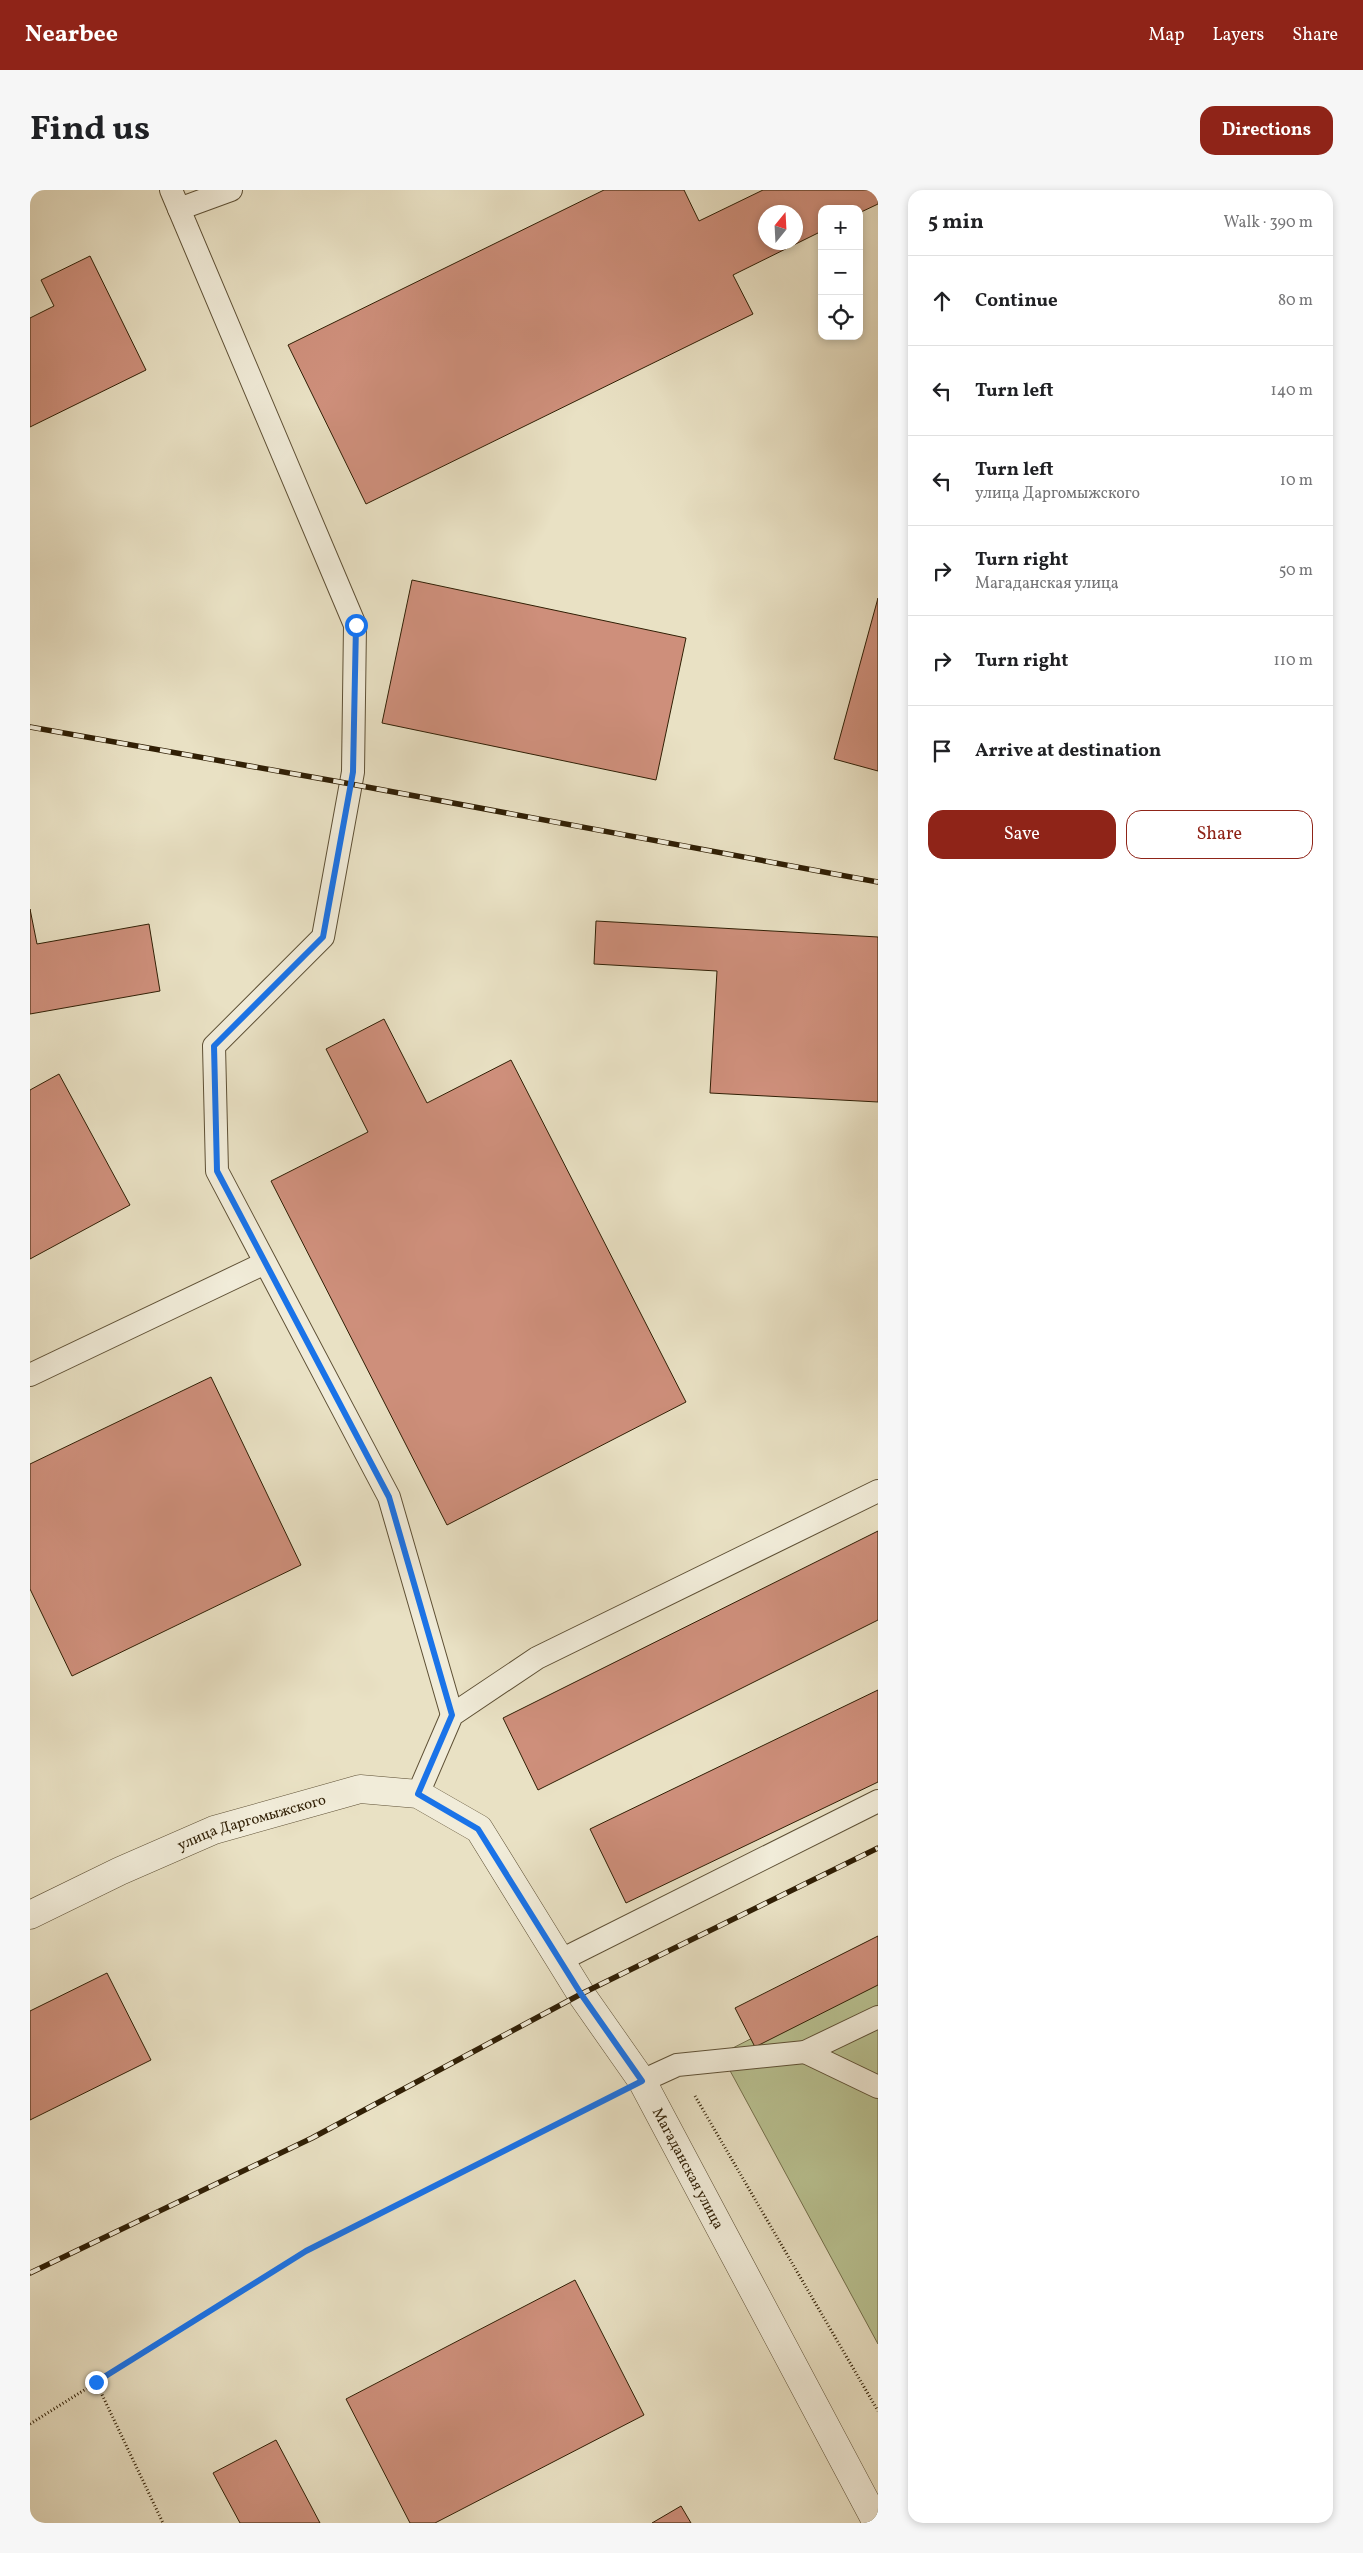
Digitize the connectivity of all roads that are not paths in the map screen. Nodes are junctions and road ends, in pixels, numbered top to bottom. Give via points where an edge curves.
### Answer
1 (231, 190) edge
2 (175, 199) edge
3 (265, 1263) junction
4 (30, 1375) edge
5 (878, 1491) edge
6 (452, 1715) junction
7 (418, 1794) junction
8 (878, 1801) edge
9 (478, 1829) joint
10 (30, 1915) edge
11 (560, 1960) junction
12 (878, 2017) edge
13 (805, 2052) junction
14 (642, 2081) junction
15 (878, 2086) edge
16 (877, 2523) edge

1 - 2 lane
2 - 3 lane via 356,625 353,772 323,937 214,1046 217,1171
3 - 4 lane
3 - 6 lane via 389,1497
5 - 6 lane via 537,1658
6 - 7 lane
7 - 9 street, улица Даргомыжского
7 - 10 street, улица Даргомыжского via 360,1789 214,1830
8 - 11 lane
9 - 11 street, Магаданская улица
11 - 14 street, Магаданская улица
12 - 13 lane
13 - 14 lane via 677,2065
13 - 15 lane
14 - 16 street, Магаданская улица

